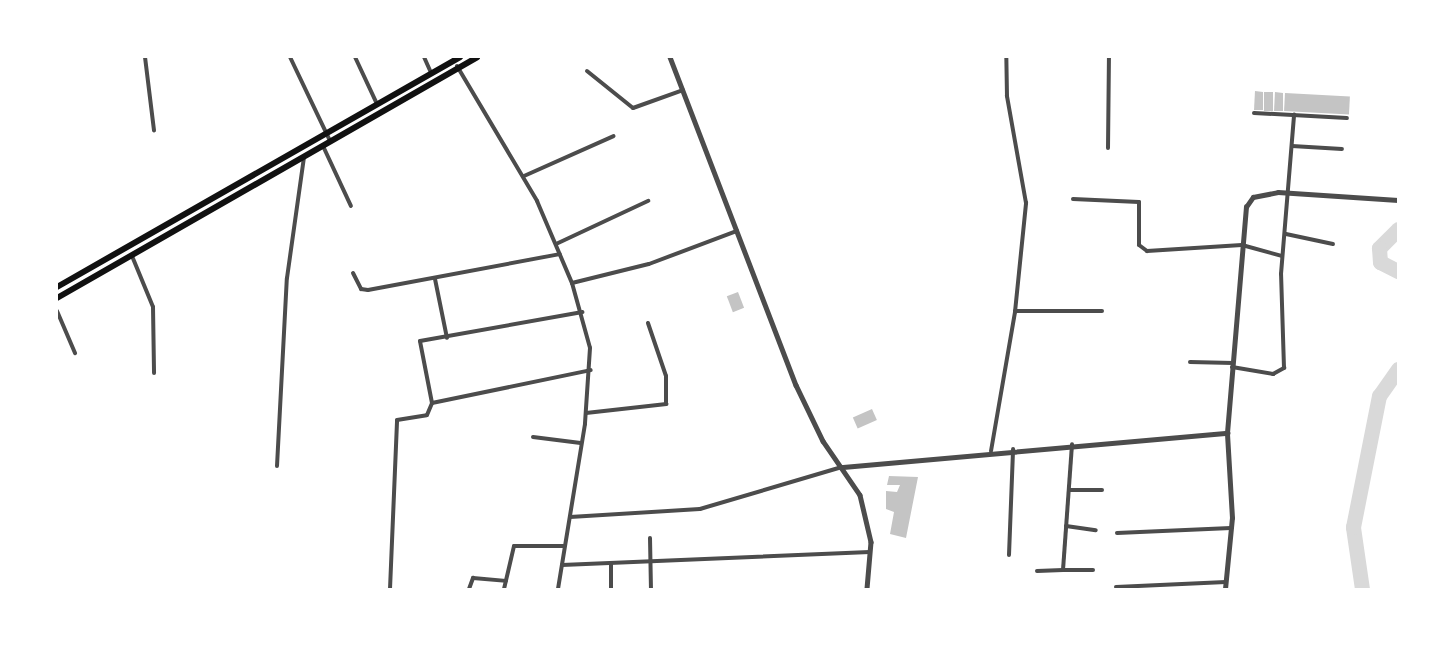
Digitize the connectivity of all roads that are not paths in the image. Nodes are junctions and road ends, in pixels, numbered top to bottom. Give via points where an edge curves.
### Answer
1 (145, 57) edge
2 (290, 57) edge
3 (355, 57) edge
4 (424, 57) edge
5 (477, 57) edge
6 (670, 57) edge
7 (1006, 57) edge
8 (1109, 57) edge
9 (457, 59) edge
10 (459, 69) junction
11 (586, 71) dead end
12 (431, 74) junction
13 (683, 90) junction
14 (377, 105) junction
15 (1254, 113) dead end
16 (1294, 115) junction
17 (1347, 118) dead end
18 (154, 130) dead end
19 (327, 134) junction
20 (614, 136) dead end
21 (331, 142) junction
22 (322, 146) junction
23 (1292, 146) junction
24 (1108, 148) dead end
25 (1342, 149) dead end
26 (304, 157) junction
27 (524, 176) junction
28 (1289, 192) junction
29 (1073, 199) dead end
30 (1398, 200) edge
31 (648, 201) dead end
32 (351, 206) dead end
33 (738, 231) junction
34 (1286, 234) junction
35 (556, 244) junction
36 (1333, 244) dead end
37 (1242, 245) junction
38 (560, 254) junction
39 (132, 256) junction
40 (1282, 256) junction
41 (353, 273) dead end
42 (435, 279) junction
43 (572, 283) junction
44 (57, 287) edge
45 (57, 298) edge
46 (1015, 310) junction
47 (57, 311) edge
48 (1102, 311) dead end
49 (582, 312) junction
50 (648, 323) dead end
51 (447, 338) junction
52 (75, 353) dead end
53 (1190, 362) dead end
54 (1232, 365) junction
55 (591, 370) junction
56 (154, 373) dead end
57 (432, 403) junction
58 (586, 413) junction
59 (1227, 433) junction
60 (533, 437) dead end
61 (581, 443) junction
62 (1072, 444) junction
63 (1013, 449) junction
64 (991, 451) junction
65 (277, 466) dead end
66 (843, 467) junction
67 (1069, 490) junction
68 (1102, 490) dead end
69 (570, 517) junction
70 (1066, 526) junction
71 (1231, 528) junction
72 (1096, 530) dead end
73 (1117, 533) dead end
74 (650, 538) dead end
75 (564, 546) junction
76 (870, 552) junction
77 (1009, 555) dead end
78 (649, 561) junction
79 (611, 563) junction
80 (562, 565) junction
81 (1063, 570) junction
82 (1093, 570) dead end
83 (1037, 571) dead end
84 (506, 581) junction
85 (1226, 582) junction
86 (1116, 586) dead end
87 (390, 589) edge
88 (469, 589) edge
89 (504, 589) edge
90 (558, 589) edge
91 (611, 589) edge
92 (651, 589) edge
93 (867, 589) edge
94 (1225, 589) edge

1 - 18 street
2 - 19 street
3 - 14 street
4 - 12 street
5 - 10 highway
6 - 13 street
7 - 46 street via 1007,96 1026,198
8 - 24 street
9 - 10 street
9 - 12 highway
10 - 21 highway
10 - 27 street
11 - 13 street via 633,108
12 - 14 highway
13 - 33 street
14 - 19 highway
15 - 16 street
16 - 17 street
16 - 23 street
19 - 21 street
19 - 44 highway
20 - 27 street
21 - 22 highway
22 - 26 highway
22 - 32 street
23 - 25 street
23 - 28 street
26 - 39 highway
26 - 65 street via 287,278
27 - 35 street
28 - 30 street
28 - 34 street
28 - 37 street via 1253,197 1246,207
29 - 37 street via 1139,202 1139,245 1147,251
31 - 35 street
33 - 43 street via 649,264
33 - 66 street via 796,385 823,441
34 - 36 street
34 - 40 street
35 - 38 street
37 - 40 street
37 - 54 street
38 - 42 street
38 - 43 street
39 - 45 highway
39 - 56 street via 153,307
40 - 54 street via 1283,370
41 - 42 street via 362,290
42 - 51 street
43 - 49 street
46 - 48 street
46 - 64 street
47 - 52 street
49 - 51 street
49 - 55 street
50 - 58 street via 666,376 666,404
51 - 57 street via 420,342
53 - 54 street
54 - 59 street
55 - 57 street
55 - 58 street
57 - 87 street via 427,415 396,423
58 - 61 street
59 - 62 street
59 - 71 street
60 - 61 street
61 - 69 street
62 - 63 street
62 - 67 street
63 - 64 street
63 - 77 street
64 - 66 street
66 - 69 street via 740,494 733,502 711,507
66 - 76 street via 867,514
67 - 68 street
67 - 70 street
69 - 75 street
70 - 72 street
70 - 81 street
71 - 73 street
71 - 85 street
74 - 78 street
75 - 80 street
75 - 84 street via 514,546
76 - 78 street
76 - 93 street
78 - 79 street
78 - 92 street
79 - 80 street
79 - 91 street
80 - 90 street
81 - 82 street
81 - 83 street
84 - 88 street via 473,578
84 - 89 street
85 - 86 street
85 - 94 street

